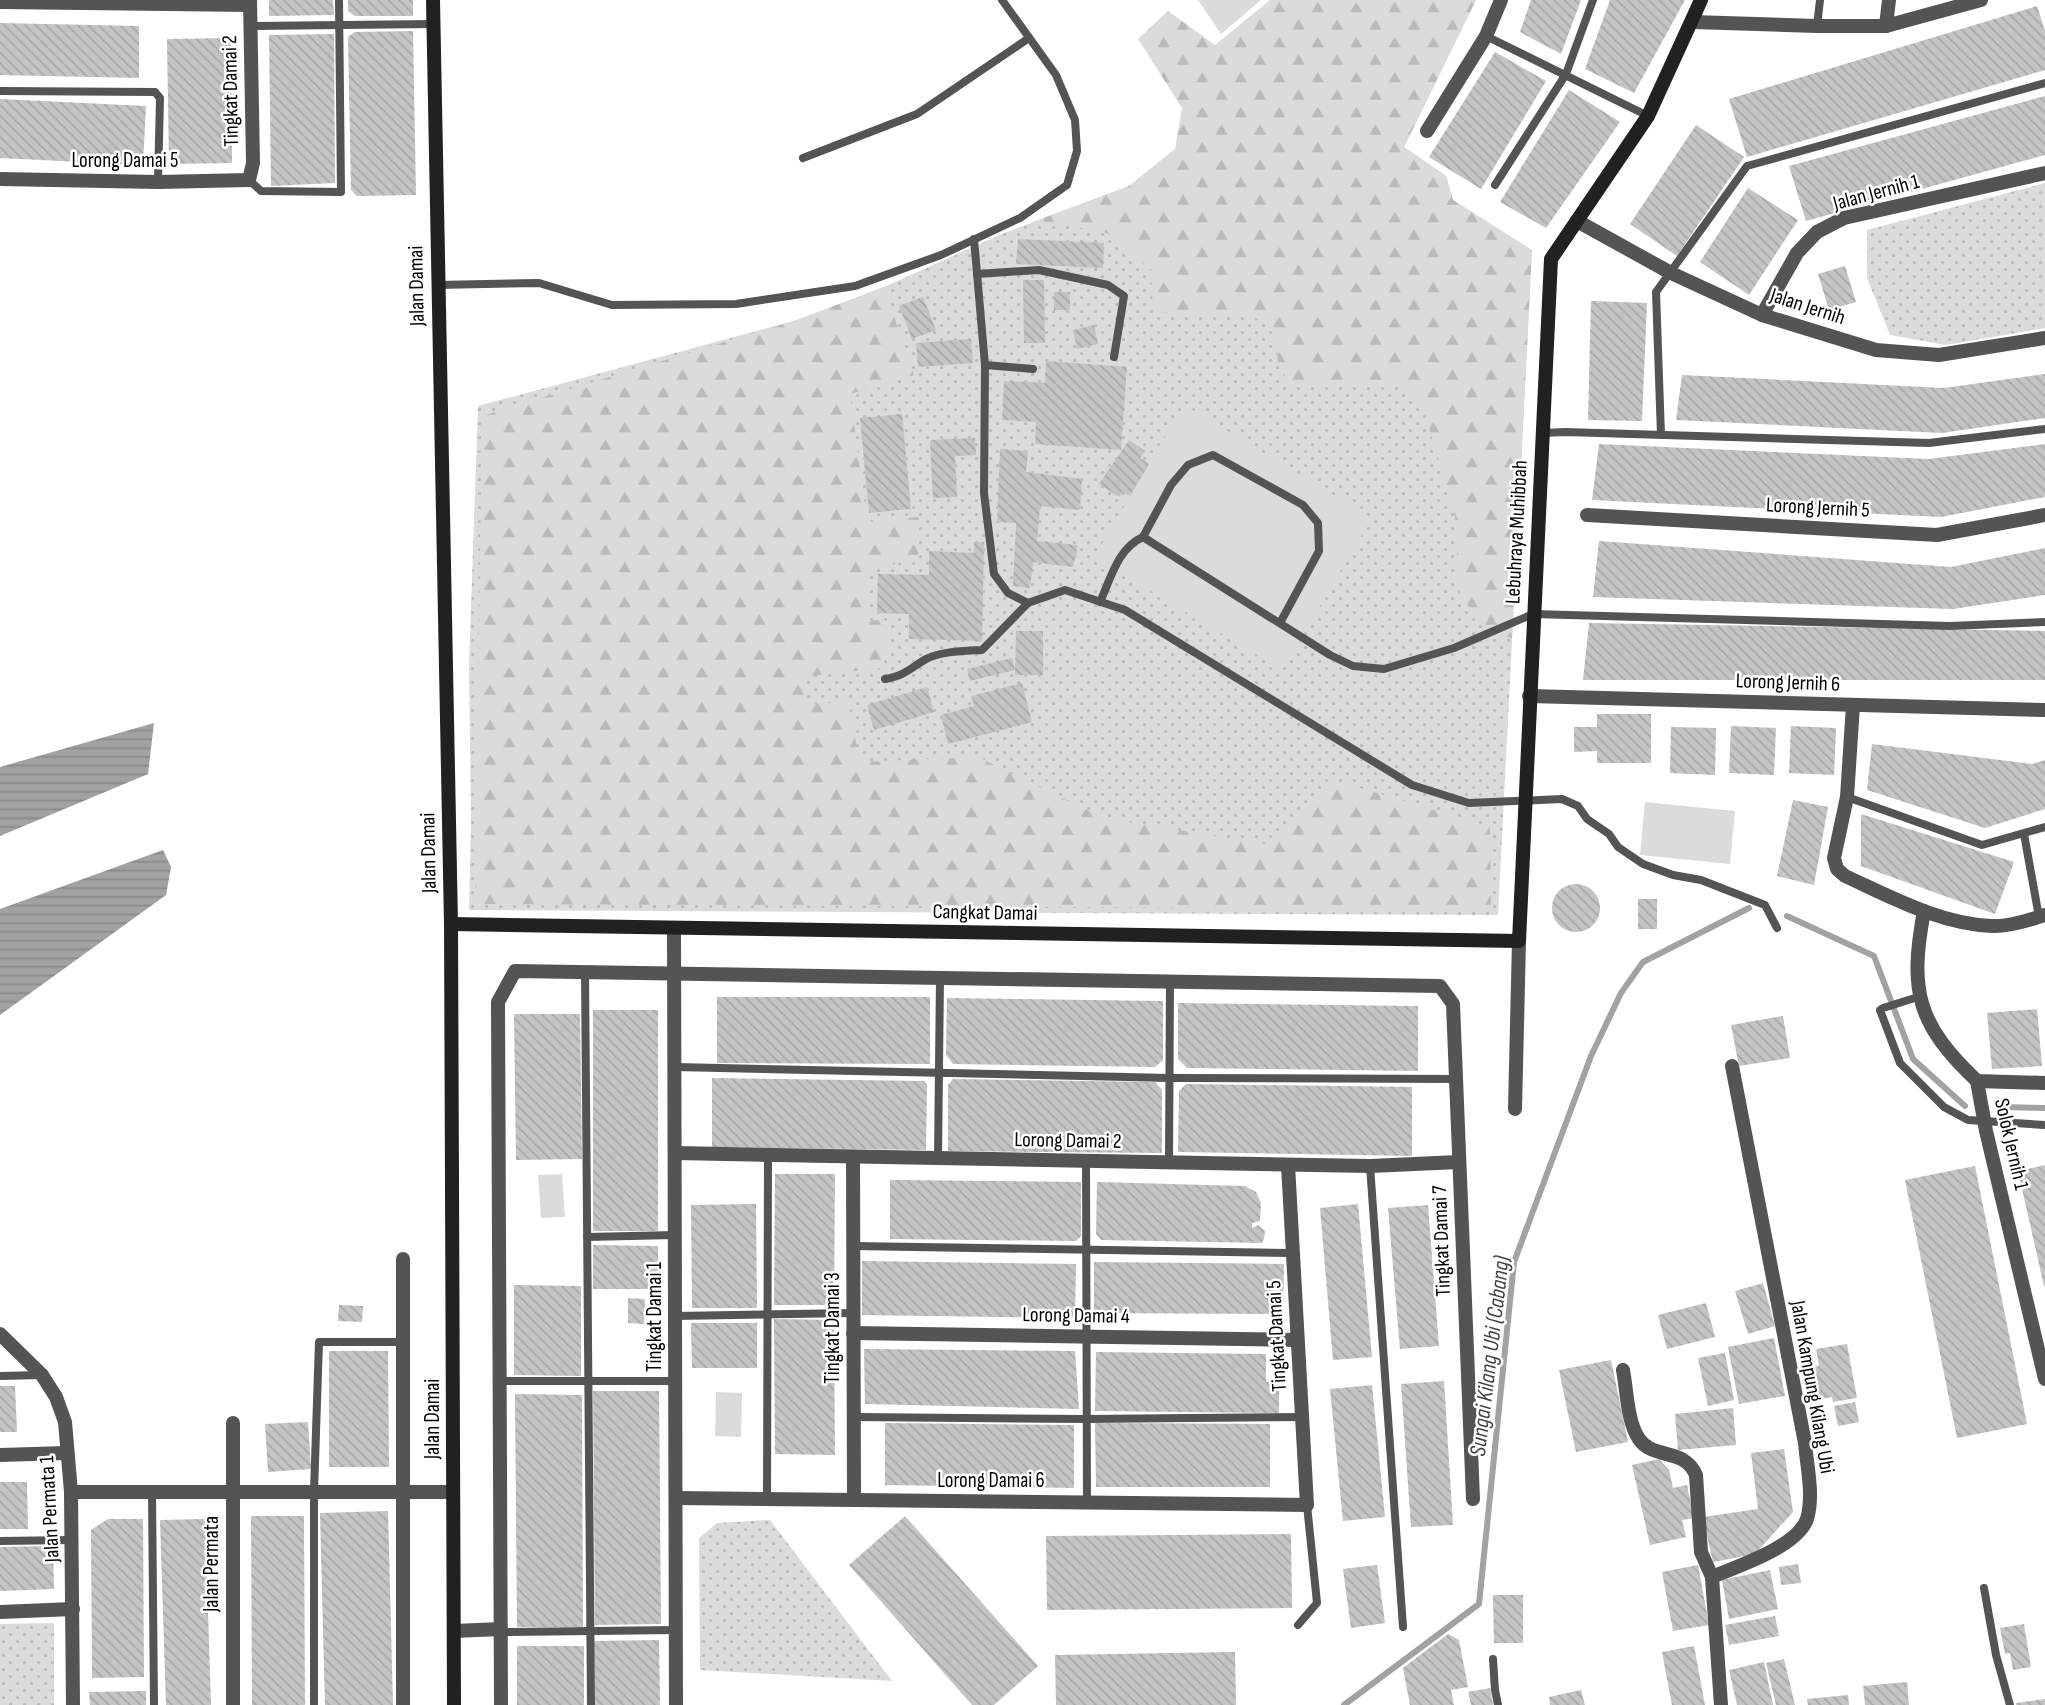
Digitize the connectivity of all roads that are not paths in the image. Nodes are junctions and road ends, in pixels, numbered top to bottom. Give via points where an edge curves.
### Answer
1 (339, 0) edge
2 (433, 0) edge
3 (1002, 0) edge
4 (1501, 0) edge
5 (1593, 0) edge
6 (1701, 0) edge
7 (1820, 0) edge
8 (1889, 0) edge
9 (1981, 0) edge
10 (3, 1) edge
11 (250, 3) edge
12 (1693, 22) junction
13 (433, 24) junction
14 (339, 25) junction
15 (250, 26) junction
16 (1818, 26) junction
17 (1886, 26) junction
18 (1486, 36) junction
19 (1029, 38) junction
20 (1566, 74) junction
21 (2045, 83) edge
22 (0, 91) edge
23 (1648, 117) junction
24 (1427, 131) dead end
25 (803, 158) dead end
26 (2045, 173) edge
27 (0, 179) edge
28 (249, 180) junction
29 (158, 182) junction
30 (1495, 186) dead end
31 (1577, 221) junction
32 (974, 240) junction
33 (1671, 273) junction
34 (977, 274) junction
35 (437, 285) junction
36 (1762, 315) junction
37 (2045, 338) edge
38 (1114, 357) dead end
39 (985, 365) junction
40 (1033, 369) dead end
41 (2045, 429) edge
42 (1543, 433) junction
43 (1661, 435) junction
44 (1587, 515) dead end
45 (2045, 515) edge
46 (1143, 537) junction
47 (1100, 602) junction
48 (1028, 603) junction
49 (1533, 614) junction
50 (2045, 622) edge
51 (1280, 623) junction
52 (885, 678) dead end
53 (1530, 696) junction
54 (1853, 705) junction
55 (2045, 710) edge
56 (1847, 797) junction
57 (1524, 799) junction
58 (2045, 827) edge
59 (2024, 834) junction
60 (1924, 911) junction
61 (2042, 916) edge
62 (451, 924) junction
63 (1777, 928) dead end
64 (674, 929) junction
65 (1519, 941) junction
66 (585, 972) junction
67 (674, 974) junction
68 (940, 978) junction
69 (1170, 981) junction
70 (1917, 997) junction
71 (1732, 1066) dead end
72 (675, 1067) junction
73 (939, 1073) junction
74 (1170, 1078) junction
75 (1456, 1079) junction
76 (1977, 1081) junction
77 (2045, 1083) edge
78 (1515, 1109) dead end
79 (1984, 1123) junction
80 (2045, 1125) edge
81 (675, 1153) junction
82 (768, 1155) junction
83 (853, 1157) junction
84 (938, 1158) junction
85 (1086, 1161) junction
86 (1459, 1162) junction
87 (1169, 1163) junction
88 (1287, 1165) junction
89 (1370, 1166) junction
90 (675, 1235) junction
91 (587, 1237) junction
92 (853, 1246) junction
93 (1086, 1250) junction
94 (1293, 1253) junction
95 (402, 1259) dead end
96 (853, 1313) junction
97 (767, 1314) junction
98 (675, 1315) junction
99 (853, 1333) junction
100 (0, 1334) edge
101 (1086, 1337) junction
102 (1297, 1340) junction
103 (402, 1342) junction
104 (1623, 1370) dead end
105 (43, 1375) junction
106 (0, 1376) edge
107 (2045, 1379) edge
108 (500, 1381) junction
109 (589, 1381) junction
110 (675, 1381) junction
111 (854, 1417) junction
112 (1302, 1417) junction
113 (1086, 1419) junction
114 (233, 1423) dead end
115 (68, 1453) junction
116 (0, 1455) edge
117 (71, 1492) junction
118 (152, 1492) junction
119 (232, 1492) junction
120 (314, 1492) junction
121 (403, 1492) junction
122 (453, 1492) junction
123 (676, 1498) junction
124 (767, 1499) junction
125 (1473, 1499) dead end
126 (854, 1500) junction
127 (1087, 1502) junction
128 (1307, 1505) junction
129 (0, 1541) edge
130 (73, 1541) junction
131 (1712, 1577) junction
132 (1984, 1588) dead end
133 (74, 1609) junction
134 (0, 1612) edge
135 (1298, 1625) dead end
136 (1403, 1627) dead end
137 (676, 1630) junction
138 (454, 1631) junction
139 (501, 1631) junction
140 (590, 1631) junction
141 (1493, 1659) dead end
142 (73, 1705) edge
143 (154, 1705) edge
144 (233, 1705) edge
145 (314, 1705) edge
146 (404, 1705) edge
147 (454, 1705) edge
148 (501, 1705) edge
149 (591, 1705) edge
150 (676, 1705) edge
151 (1498, 1705) edge
152 (1721, 1705) edge
153 (2010, 1705) edge

1 - 14 lane
2 - 13 street, Jalan Damai
3 - 19 lane
4 - 18 street
5 - 20 lane
6 - 12 street, Lebuhraya Muhibbah
7 - 16 lane
8 - 17 street
9 - 17 street
10 - 11 street
11 - 15 street, Tingkat Damai 2
12 - 16 street
12 - 23 street, Lebuhraya Muhibbah
13 - 14 lane
13 - 35 street, Jalan Damai
14 - 15 lane
14 - 28 lane via 341,192 261,191
15 - 28 street, Tingkat Damai 2 via 253,163
16 - 17 street
18 - 20 lane
18 - 24 street
19 - 25 lane via 916,114
19 - 32 lane via 1056,75 1075,120 1077,151 1067,185 1020,218
20 - 23 lane
20 - 30 lane
21 - 33 lane via 1747,166
22 - 29 lane via 155,92 160,98
23 - 31 street, Lebuhraya Muhibbah
26 - 36 street, Jalan Jernih 1 via 1844,218 1817,232 1797,253
27 - 29 street, Lorong Damai 5
28 - 29 street, Lorong Damai 5
31 - 33 street, Jalan Jernih
31 - 42 street, Lebuhraya Muhibbah via 1551,259
32 - 34 lane
32 - 35 lane via 855,286 736,304 612,305 539,283
33 - 36 street, Jalan Jernih
33 - 43 lane via 1656,292
34 - 38 lane via 1039,270 1108,285 1124,296
34 - 39 lane
35 - 62 street, Jalan Damai
36 - 37 street, Jalan Jernih via 1875,350 1939,355
39 - 40 lane
39 - 48 lane via 984,493 994,574 1008,593
41 - 43 lane via 1929,443
42 - 43 lane
42 - 49 street, Lebuhraya Muhibbah
44 - 45 street, Lorong Jernih 5 via 1937,535
46 - 47 lane via 1121,556
46 - 51 lane
46 - 51 lane via 1171,485 1188,465 1213,455 1303,505 1318,523 1319,551
47 - 48 lane via 1065,590
47 - 57 lane via 1125,610 1412,785 1469,803
48 - 52 lane via 982,649 928,658 902,676
49 - 50 lane via 1950,626
49 - 51 lane via 1454,648 1384,669 1353,667
49 - 53 street, Lebuhraya Muhibbah
53 - 54 street, Lorong Jernih 6
53 - 57 street, Lebuhraya Muhibbah
54 - 55 street, Lorong Jernih 6
54 - 56 street
56 - 59 lane via 1982,845
56 - 60 street via 1834,858 1837,869
57 - 63 lane via 1562,799 1578,806 1618,847 1643,864 1765,905
57 - 65 street, Lebuhraya Muhibbah
58 - 59 lane
59 - 61 lane
60 - 61 street via 1995,926
60 - 70 street via 1917,948
62 - 64 street, Cangkat Damai
62 - 122 street, Jalan Damai
64 - 65 street, Cangkat Damai
64 - 67 street, Tingkat Damai 1
65 - 78 street, Lebuhraya Muhibbah
66 - 67 street
66 - 91 lane
66 - 108 street via 515,971 498,1002
67 - 68 street
67 - 72 street, Tingkat Damai 1
68 - 69 street
68 - 73 lane
69 - 74 lane
69 - 75 street, Tingkat Damai 7 via 1440,986 1453,1004
70 - 76 street via 1930,1027
70 - 79 lane via 1880,1010 1900,1063 1944,1107
71 - 131 street, Jalan Kampung Kilang Ubi via 1805,1443 1810,1501 1806,1521 1788,1541
72 - 73 lane
72 - 81 street, Tingkat Damai 1
73 - 74 lane
73 - 84 lane
74 - 75 lane
74 - 87 lane
75 - 86 street, Tingkat Damai 7
76 - 77 street
76 - 79 street, Solok Jernih 1
79 - 80 lane
79 - 107 street, Solok Jernih 1
81 - 82 street, Lorong Damai 2
81 - 90 street, Tingkat Damai 1
82 - 83 street, Lorong Damai 2
82 - 97 lane
83 - 84 street, Lorong Damai 2
83 - 92 street, Tingkat Damai 3
84 - 85 street, Lorong Damai 2
85 - 87 street, Lorong Damai 2
85 - 93 lane
86 - 89 street, Lorong Damai 2
86 - 125 street, Tingkat Damai 7
87 - 88 street, Lorong Damai 2
88 - 89 street, Lorong Damai 2
88 - 94 street, Tingkat Damai 5
89 - 136 lane
90 - 91 lane
90 - 98 street, Tingkat Damai 1
91 - 109 lane
92 - 93 lane
92 - 96 street, Tingkat Damai 3
93 - 94 lane
93 - 101 lane
94 - 102 street, Tingkat Damai 5
95 - 103 street, Jalan Damai
96 - 97 lane
96 - 99 street, Tingkat Damai 3
97 - 98 lane
97 - 124 lane
98 - 110 street, Tingkat Damai 1
99 - 101 street, Lorong Damai 4
99 - 111 street, Tingkat Damai 3
100 - 105 street, Jalan Permata 1
101 - 102 street, Lorong Damai 4
101 - 113 lane
102 - 112 street, Tingkat Damai 5
103 - 120 lane via 319,1342
103 - 121 street, Jalan Damai
104 - 131 street via 1639,1440 1646,1448 1680,1457 1691,1464 1696,1475 1701,1552
105 - 106 lane
105 - 115 street, Jalan Permata 1 via 65,1422
108 - 109 lane
108 - 139 street
109 - 110 lane
109 - 140 lane
110 - 123 street, Tingkat Damai 1
111 - 113 lane
111 - 126 street, Tingkat Damai 3
112 - 113 lane
112 - 128 street, Tingkat Damai 5
113 - 127 lane
114 - 119 street, Jalan Permata
115 - 116 street
115 - 117 street, Jalan Permata 1
117 - 118 street
117 - 130 street, Jalan Permata 1
118 - 119 street
118 - 143 lane
119 - 120 street
119 - 144 street, Jalan Permata
120 - 121 street
120 - 145 lane
121 - 122 street
121 - 146 street, Jalan Damai
122 - 138 street, Jalan Damai
123 - 124 street, Lorong Damai 6
123 - 137 street, Tingkat Damai 1
124 - 126 street, Lorong Damai 6
126 - 127 street, Lorong Damai 6
127 - 128 street, Lorong Damai 6
128 - 135 lane via 1317,1603
129 - 130 lane
130 - 133 street, Jalan Permata 1
131 - 152 street
132 - 153 lane
133 - 134 street
133 - 142 street, Jalan Permata 1
137 - 140 lane
137 - 150 street, Tingkat Damai 1
138 - 139 street
138 - 147 street, Jalan Damai
139 - 140 lane
139 - 148 street
140 - 149 lane
141 - 151 lane

